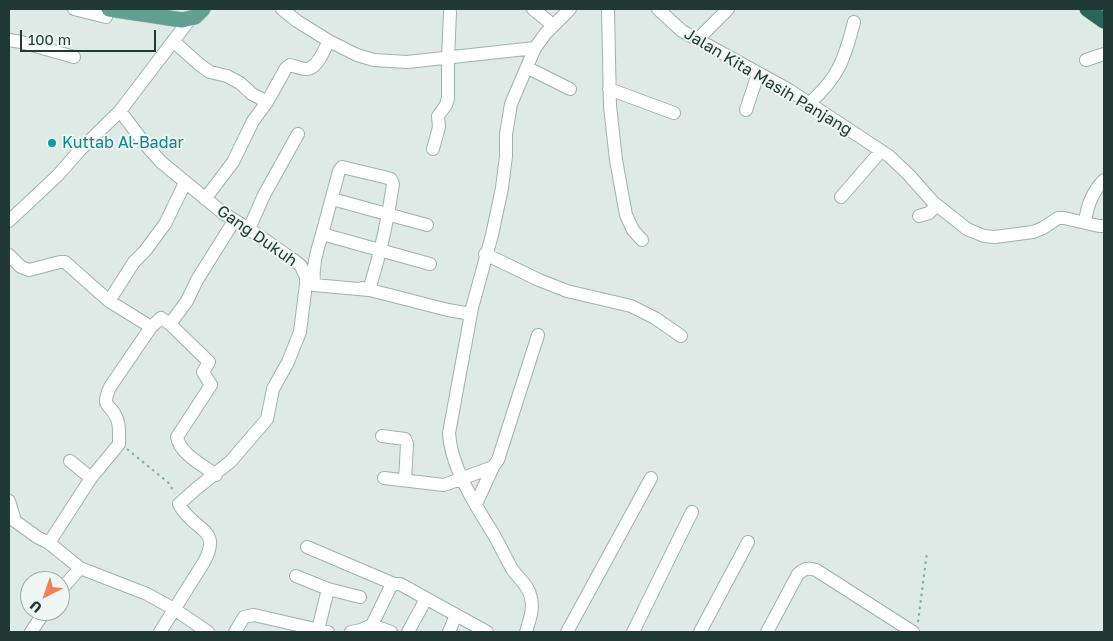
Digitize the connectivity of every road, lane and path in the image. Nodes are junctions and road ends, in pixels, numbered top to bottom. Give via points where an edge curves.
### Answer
1 (203, 9) edge
2 (282, 9) edge
3 (534, 9) edge
4 (570, 9) edge
5 (608, 9) edge
6 (658, 9) edge
7 (728, 9) edge
8 (1086, 9) edge
9 (82, 10) edge
10 (450, 12) dead end
11 (108, 13) edge
12 (190, 19) junction
13 (1104, 21) edge
14 (854, 22) dead end
15 (553, 25) junction
16 (698, 39) junction
17 (9, 40) edge
18 (329, 41) junction
19 (173, 42) junction
20 (535, 48) junction
21 (1104, 54) edge
22 (74, 57) dead end
23 (448, 58) junction
24 (1086, 60) dead end
25 (528, 68) junction
26 (758, 74) junction
27 (570, 89) dead end
28 (609, 89) junction
29 (267, 102) junction
30 (808, 104) junction
31 (746, 110) dead end
32 (120, 111) junction
33 (674, 112) dead end
34 (298, 134) dead end
35 (433, 149) dead end
36 (881, 151) junction
37 (1104, 180) edge
38 (186, 183) junction
39 (841, 197) dead end
40 (206, 199) junction
41 (332, 199) junction
42 (937, 205) junction
43 (389, 215) junction
44 (919, 216) dead end
45 (9, 221) edge
46 (234, 221) junction
47 (1085, 222) junction
48 (427, 225) dead end
49 (1104, 226) edge
50 (249, 229) junction
51 (322, 234) junction
52 (642, 240) dead end
53 (381, 251) junction
54 (485, 254) junction
55 (9, 256) edge
56 (430, 264) dead end
57 (369, 290) junction
58 (108, 301) junction
59 (472, 311) junction
60 (170, 324) junction
61 (152, 327) junction
62 (538, 335) dead end
63 (681, 336) dead end
64 (382, 436) dead end
65 (119, 444) junction
66 (70, 461) dead end
67 (493, 467) junction
68 (216, 475) junction
69 (91, 478) junction
70 (384, 478) dead end
71 (462, 478) junction
72 (651, 478) dead end
73 (406, 480) junction
74 (9, 501) edge
75 (179, 504) junction
76 (476, 504) junction
77 (692, 512) dead end
78 (748, 542) dead end
79 (50, 543) junction
80 (307, 547) dead end
81 (926, 552) dead end
82 (80, 568) junction
83 (296, 576) dead end
84 (70, 580) edge
85 (394, 584) junction
86 (328, 589) junction
87 (360, 597) dead end
88 (426, 599) junction
89 (174, 609) junction
90 (456, 615) junction
91 (38, 621) edge
92 (372, 625) junction
93 (916, 628) edge
94 (323, 631) edge
95 (31, 632) edge
96 (160, 632) edge
97 (208, 632) edge
98 (235, 632) edge
99 (352, 632) edge
100 (391, 632) edge
101 (408, 632) edge
102 (448, 632) edge
103 (487, 632) edge
104 (526, 632) edge
105 (567, 632) edge
106 (633, 632) edge
107 (700, 632) edge
108 (766, 632) edge

1 - 12 main road
2 - 18 street
3 - 15 street
4 - 15 street
5 - 28 street
6 - 16 street, Jalan Kita Masih Panjang via 673,24
7 - 16 street
8 - 13 highway
9 - 11 street
10 - 23 street
11 - 12 main road
12 - 19 street
14 - 30 street via 846,53 834,77
15 - 20 street
16 - 26 street, Jalan Kita Masih Panjang
17 - 22 street
18 - 23 street via 374,60 407,62
18 - 29 street via 314,67 288,66
19 - 29 street via 210,72 240,83
19 - 32 street
20 - 23 street
20 - 25 street
21 - 24 street
23 - 35 street via 448,98 438,116 439,128
25 - 27 street
25 - 54 street via 511,104 502,188
26 - 30 street, Jalan Kita Masih Panjang
26 - 31 street
28 - 33 street
28 - 52 street via 623,204 629,224
29 - 40 street via 253,120 233,162
30 - 36 street, Jalan Kita Masih Panjang
32 - 38 street, Gang Dukuh via 151,152
32 - 45 street
34 - 50 street via 264,194
36 - 39 street
36 - 42 street, Jalan Kita Masih Panjang
37 - 47 street via 1090,202
38 - 40 street, Gang Dukuh
38 - 58 street via 165,224
40 - 46 street, Gang Dukuh
41 - 43 street
41 - 43 street via 342,167 384,177 391,179 393,184
41 - 51 street
42 - 44 street via 929,213
42 - 47 street, Jalan Kita Masih Panjang via 967,230 989,237 1033,232 1058,218
43 - 48 street
43 - 53 street
46 - 50 street, Gang Dukuh
46 - 60 street
47 - 49 street, Jalan Kita Masih Panjang
50 - 68 street, Gang Dukuh via 301,266 306,277 302,322 294,348 273,389 267,419
51 - 53 street
51 - 57 street via 315,258 314,285
53 - 56 street
53 - 57 street
54 - 59 street
54 - 63 street via 567,291 631,306
55 - 58 street via 29,270 65,262
57 - 59 street via 448,310
58 - 61 street
59 - 71 street via 449,433 454,460
60 - 61 street via 160,318
60 - 68 street via 209,361 203,371 211,384 177,435 178,444
61 - 65 street via 106,396 107,406 117,417
62 - 67 street
64 - 73 street via 405,439
65 - 69 street
65 - 75 path via 170,484
66 - 69 street
67 - 71 street
67 - 76 street
68 - 75 street, Gang Dukuh
69 - 79 street
70 - 73 street
71 - 73 street via 444,485
71 - 76 street
72 - 105 street
74 - 79 street via 15,521
75 - 89 street via 189,519 208,534 211,544 204,562
76 - 104 street via 530,594 531,615
77 - 106 street
78 - 107 street
79 - 82 street
80 - 85 street
81 - 93 path
82 - 84 street
82 - 89 street via 147,594
83 - 86 street
85 - 88 street via 400,584
85 - 92 street
86 - 87 street
86 - 94 street
88 - 90 street
88 - 101 street
89 - 96 street
89 - 97 street
90 - 102 street
90 - 103 street
91 - 95 street
92 - 99 street
92 - 100 street
93 - 108 street via 810,568 798,574
94 - 98 street via 254,615 244,617

